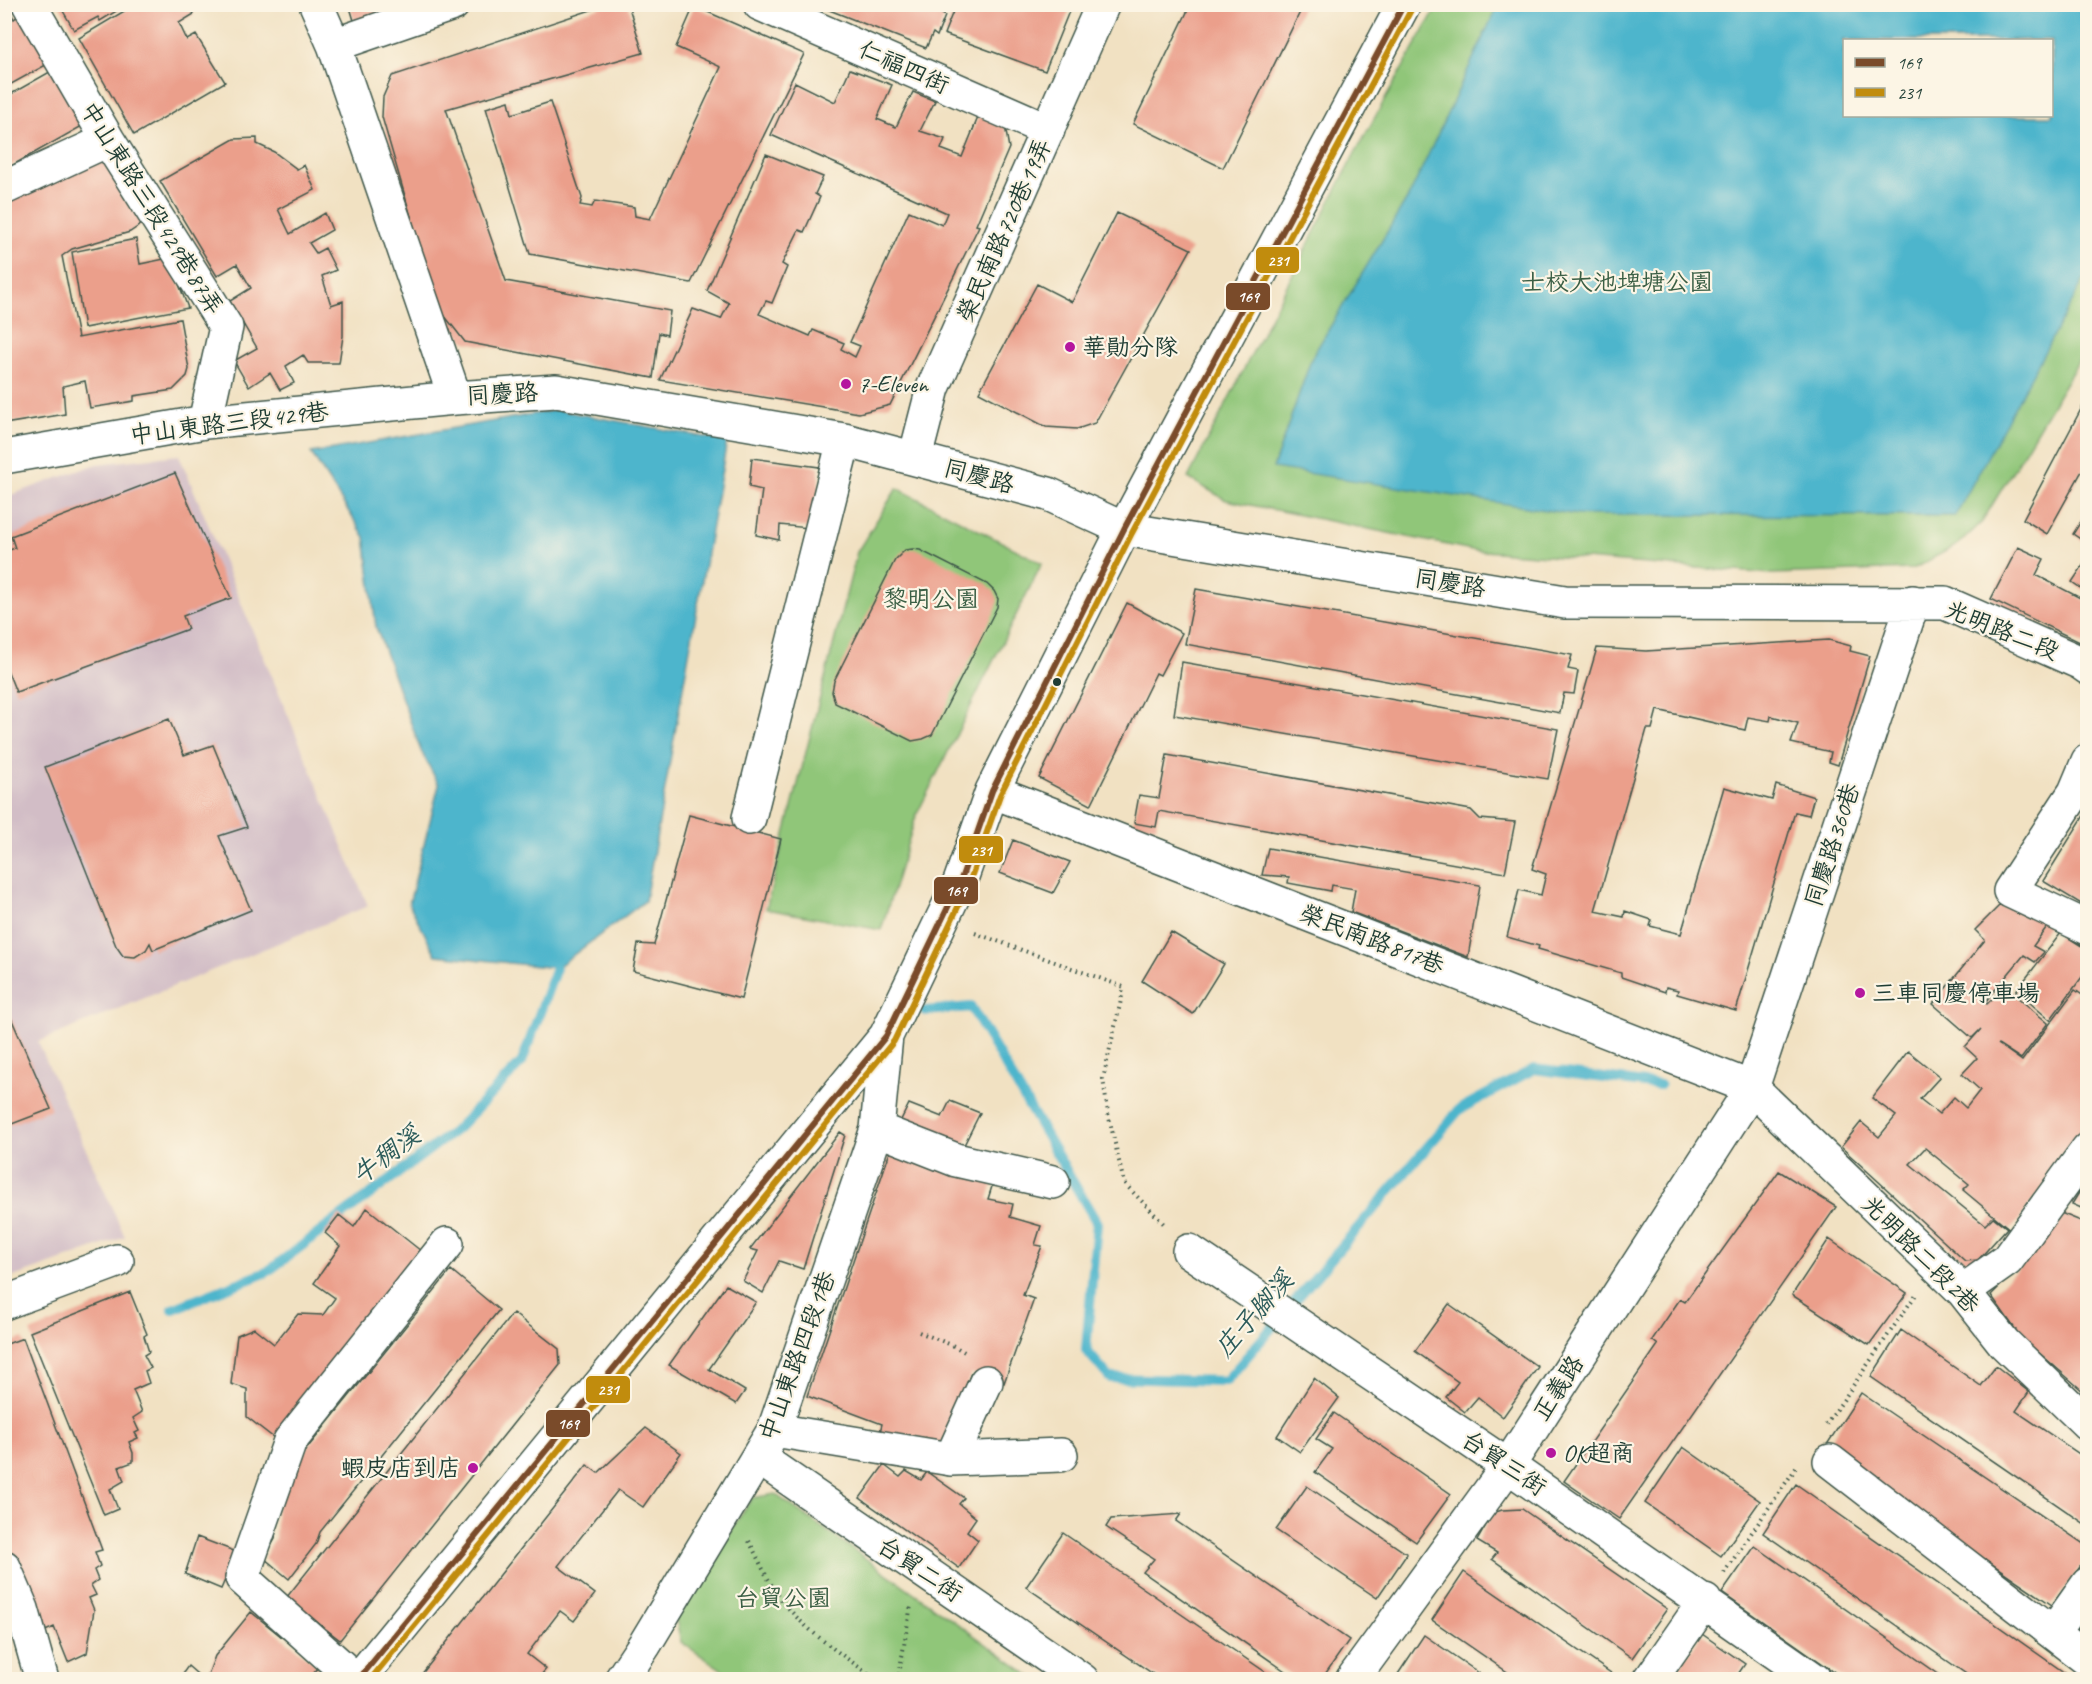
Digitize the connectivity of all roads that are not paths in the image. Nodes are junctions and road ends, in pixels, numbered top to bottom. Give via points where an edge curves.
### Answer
1 (29, 4) edge
2 (316, 4) edge
3 (453, 4) edge
4 (760, 4) edge
5 (1103, 4) edge
6 (1404, 4) edge
7 (334, 45) junction
8 (1048, 130) junction
9 (108, 140) junction
10 (4, 188) edge
11 (455, 398) junction
12 (205, 422) junction
13 (844, 440) junction
14 (4, 457) edge
15 (915, 458) junction
16 (1124, 529) junction
17 (1913, 602) junction
18 (2088, 668) edge
19 (2088, 761) edge
20 (992, 790) junction
21 (749, 818) dead end
22 (2088, 928) edge
23 (886, 1036) junction
24 (1752, 1088) junction
25 (877, 1129) junction
26 (2088, 1149) edge
27 (1053, 1182) dead end
28 (447, 1244) dead end
29 (1189, 1251) road end
30 (117, 1262) dead end
31 (1963, 1291) junction
32 (4, 1303) edge
33 (986, 1382) road end
34 (2088, 1424) edge
35 (766, 1444) junction
36 (1061, 1455) dead end
37 (951, 1459) junction
38 (1830, 1461) dead end
39 (1508, 1466) junction
40 (4, 1567) edge
41 (2088, 1584) edge
42 (1705, 1601) junction
43 (2054, 1632) junction
44 (2088, 1660) edge
45 (42, 1680) edge
46 (357, 1680) edge
47 (621, 1680) edge
48 (1082, 1680) edge
49 (1352, 1680) edge
50 (1650, 1680) edge
51 (1815, 1680) edge

1 - 9 street, 中山東路三段429巷87弄
2 - 7 street, 同慶路
3 - 7 street
4 - 8 street, 仁福四街
5 - 8 street, 榮民南路720巷19弄
6 - 16 street
7 - 11 street, 同慶路
8 - 15 street, 榮民南路720巷19弄 via 933,388
9 - 10 street
9 - 12 street, 中山東路三段429巷87弄 via 226,327
11 - 12 street, 中山東路三段429巷
11 - 13 street, 同慶路 via 556,391
12 - 14 street, 中山東路三段429巷
13 - 15 street, 同慶路
13 - 21 street
15 - 16 street, 同慶路 via 1048,494
16 - 17 street, 同慶路 via 1565,602
16 - 20 street
17 - 18 street, 光明路二段 via 1946,603
17 - 24 street, 同慶路360巷
19 - 22 street via 2075,792 2010,891
20 - 23 street via 960,882
20 - 24 street, 榮民南路817巷
23 - 25 street, 中山東路四段1巷
23 - 46 street
24 - 31 street, 光明路二段2巷
24 - 39 street, 正義路
25 - 27 street via 956,1160
25 - 35 street, 中山東路四段1巷
26 - 31 street via 2007,1260
28 - 46 street via 290,1441 242,1578
29 - 39 street, 台貿三街
30 - 32 street
31 - 34 street, 光明路二段2巷 via 2004,1343
33 - 37 street
35 - 37 street
35 - 47 street, 中山東路四段1巷
35 - 48 street, 台貿二街
36 - 37 street
38 - 43 street
39 - 42 street, 台貿三街
39 - 49 street, 正義路
40 - 45 street via 22,1609
41 - 43 street
42 - 50 street
42 - 51 street, 台貿三街
43 - 44 street

